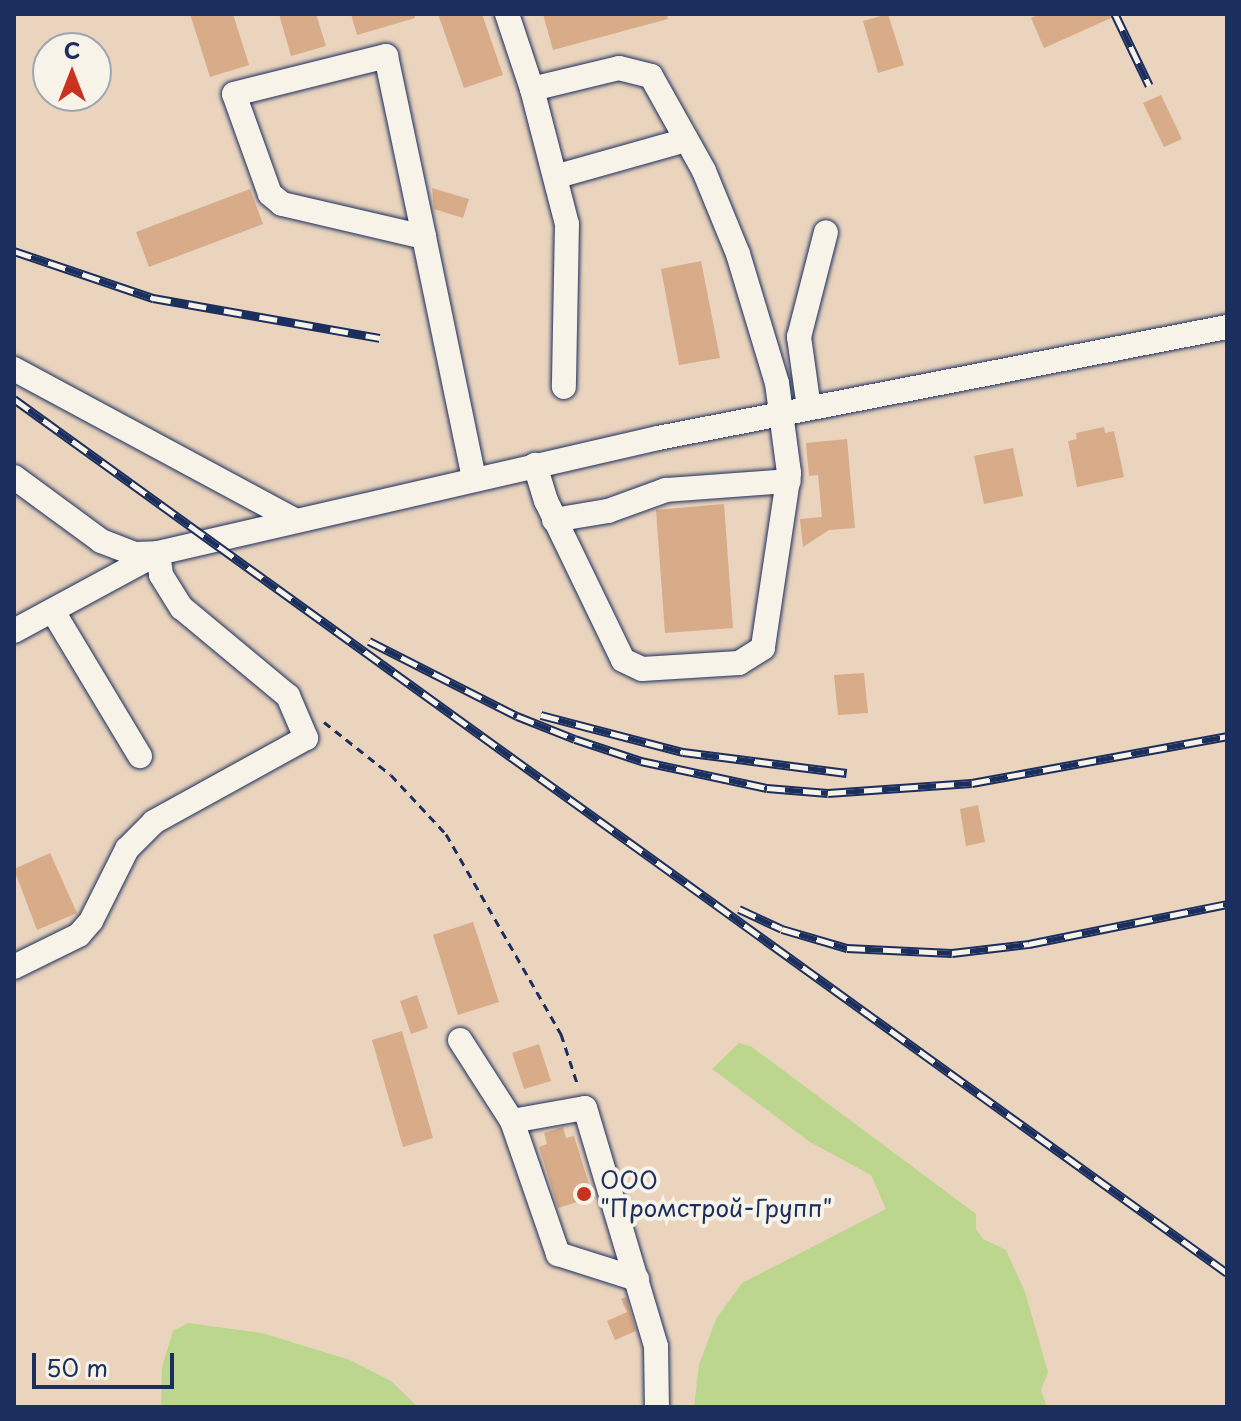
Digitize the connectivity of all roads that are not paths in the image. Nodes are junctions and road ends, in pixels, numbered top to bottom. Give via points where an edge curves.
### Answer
1 (507, 14) edge
2 (532, 89) junction
3 (686, 140) junction
4 (558, 176) junction
5 (826, 232) dead end
6 (424, 237) junction
7 (1227, 327) edge
8 (14, 369) edge
9 (564, 387) dead end
10 (809, 408) junction
11 (783, 413) junction
12 (535, 465) junction
13 (14, 477) edge
14 (474, 479) junction
15 (789, 481) junction
16 (37, 496) junction
17 (14, 507) edge
18 (294, 520) junction
19 (554, 520) junction
20 (158, 553) junction
21 (54, 613) junction
22 (14, 631) edge
23 (140, 756) dead end
24 (14, 967) edge
25 (460, 1040) dead end
26 (512, 1121) junction
27 (637, 1279) junction
28 (657, 1407) edge

1 - 2 street
2 - 3 street via 636,69 651,76
2 - 4 street
3 - 4 street
3 - 11 street via 738,254
4 - 9 street via 567,224
5 - 10 street via 799,337
6 - 6 street via 386,56 234,94 270,194 282,204
6 - 14 street
7 - 10 street
8 - 18 street
10 - 11 street
11 - 12 street
11 - 15 street
12 - 14 street
12 - 19 street
13 - 16 street
14 - 18 street
15 - 19 street via 666,490 608,511
15 - 19 street via 768,640 757,654 739,663 632,667 623,660
16 - 17 street
16 - 20 street via 101,541 135,554
18 - 20 street
20 - 21 street
20 - 24 street via 161,575 182,608 288,696 306,738 154,822 127,849 79,935
21 - 22 street
21 - 23 street
25 - 26 street
26 - 27 street via 558,1254
26 - 27 street via 585,1108
27 - 28 street via 656,1346

